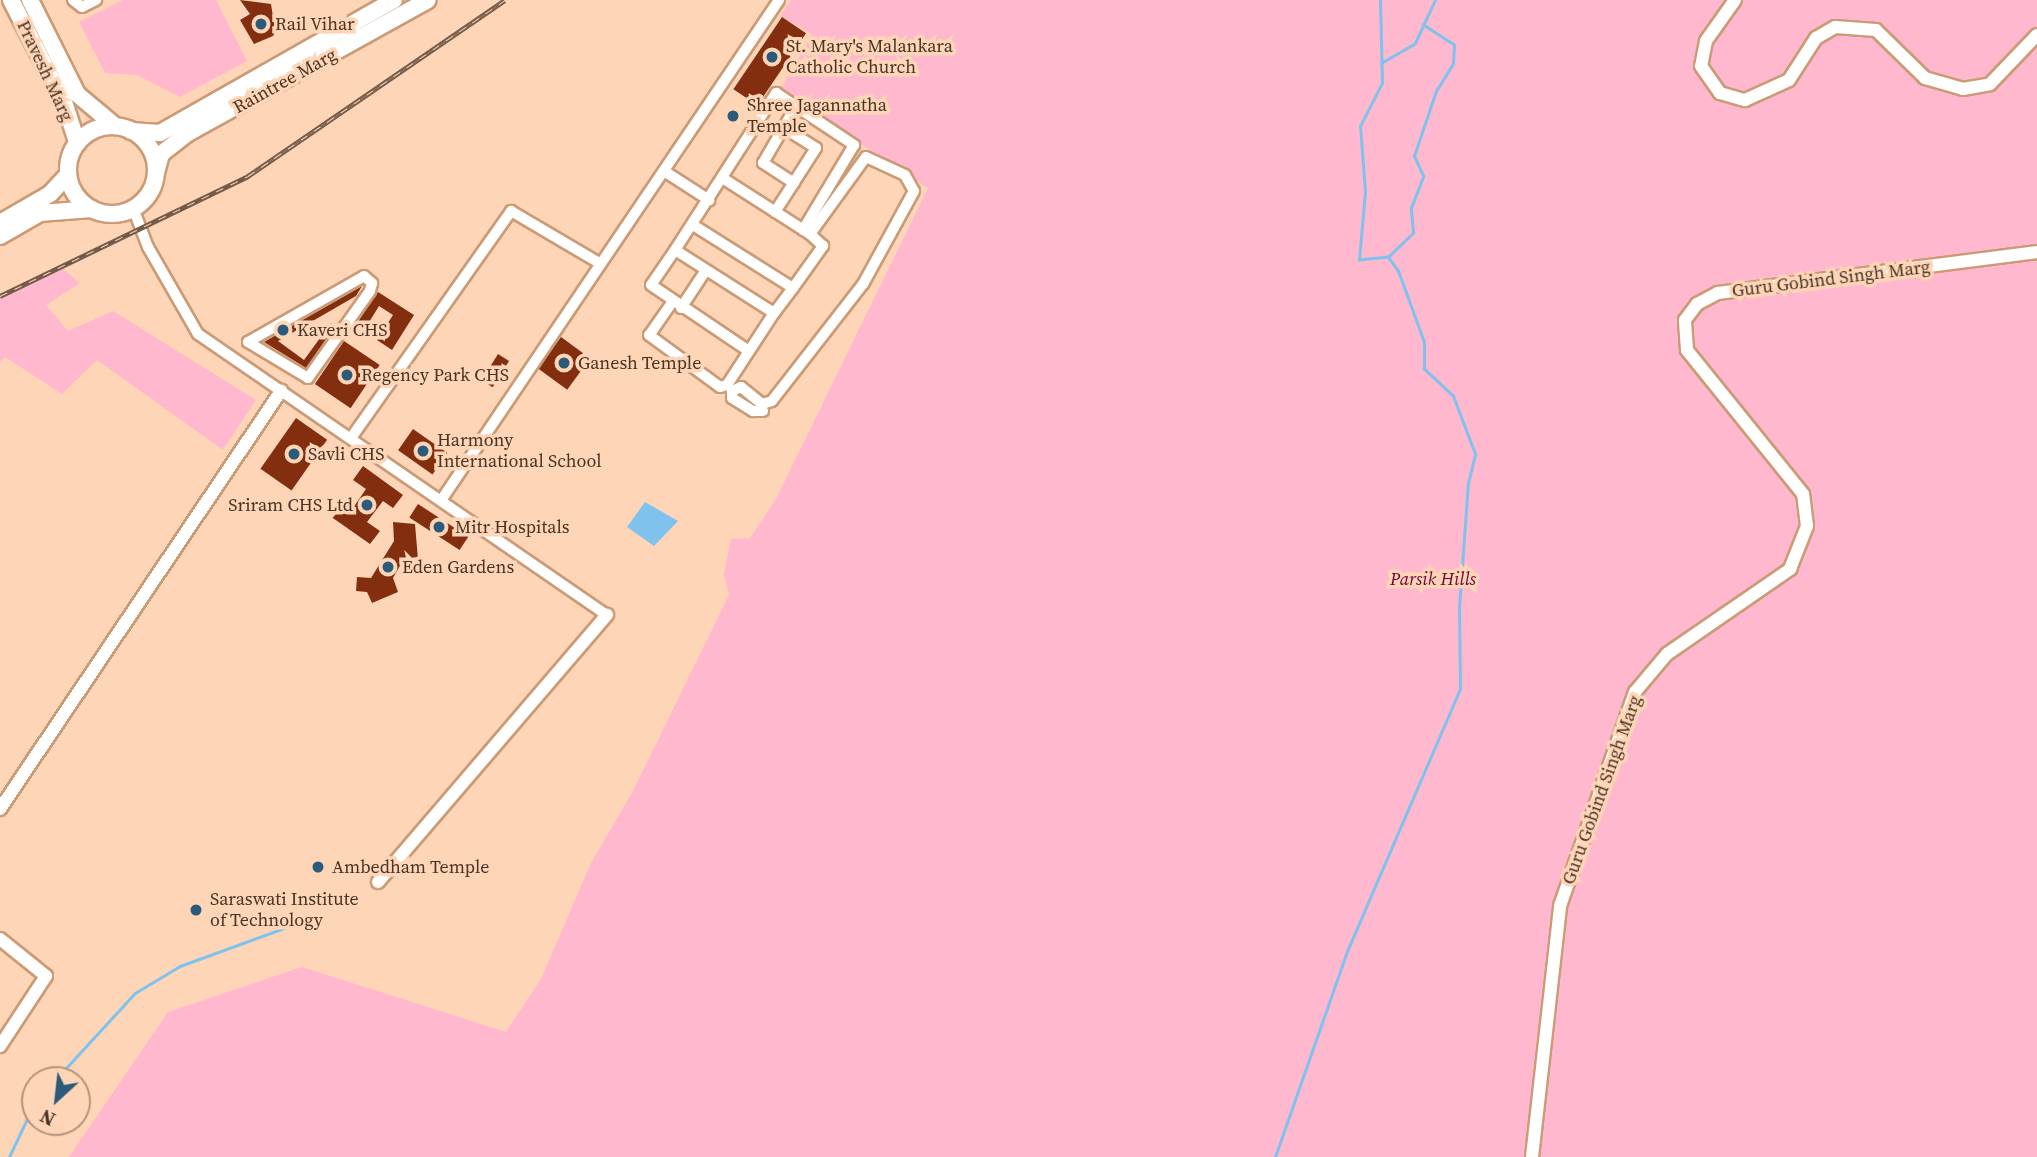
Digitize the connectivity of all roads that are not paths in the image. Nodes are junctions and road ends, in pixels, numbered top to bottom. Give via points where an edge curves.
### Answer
1 (11, 0) edge
2 (30, 0) edge
3 (73, 0) edge
4 (96, 0) edge
5 (394, 0) edge
6 (428, 0) edge
7 (779, 0) edge
8 (1735, 0) edge
9 (2037, 34) edge
10 (796, 106) junction
11 (115, 126) junction
12 (783, 127) junction
13 (131, 131) junction
14 (77, 143) junction
15 (664, 171) junction
16 (156, 173) junction
17 (68, 176) junction
18 (724, 179) junction
19 (794, 183) junction
20 (709, 200) junction
21 (134, 208) junction
22 (92, 209) junction
23 (775, 212) junction
24 (0, 223) edge
25 (693, 225) junction
26 (806, 232) junction
27 (0, 236) edge
28 (675, 250) junction
29 (2037, 252) edge
30 (601, 264) junction
31 (706, 270) junction
32 (793, 288) junction
33 (676, 306) junction
34 (774, 313) junction
35 (345, 324) joint
36 (749, 351) junction
37 (281, 391) junction
38 (763, 411) dead end
39 (351, 438) junction
40 (442, 499) junction
41 (607, 615) joint
42 (0, 809) edge
43 (378, 882) dead end
44 (0, 939) edge
45 (0, 1046) edge
46 (1532, 1157) edge

1 - 14 main road, Pravesh Marg via 65,105
2 - 11 main road, Pravesh Marg via 77,94
3 - 4 street via 82,7
5 - 13 main road, Raintree Marg via 160,133
6 - 16 main road, Raintree Marg via 188,133 161,154
7 - 15 street
8 - 9 street via 1706,41 1701,66 1720,93 1745,100 1789,80 1815,38 1835,27 1876,30 1925,78 1963,89 1990,84
10 - 12 street
10 - 18 street via 773,96
10 - 26 street via 854,145
11 - 13 main road
11 - 14 main road via 98,128
12 - 19 street via 763,163
12 - 19 street via 816,148
13 - 16 main road via 150,148
14 - 17 main road
15 - 20 street
15 - 30 street
16 - 21 main road via 151,190
17 - 22 main road via 78,199
17 - 24 main road via 50,194
18 - 20 street
18 - 23 street
19 - 23 street
20 - 25 street
21 - 22 main road via 109,214
21 - 37 street via 192,327
22 - 27 main road via 40,214
23 - 26 street
25 - 28 street
25 - 32 street
26 - 32 street via 823,246
26 - 38 street via 866,157 910,179 914,191 863,284 772,401 762,404 741,387 732,391 743,405
28 - 31 street
28 - 33 street via 651,285
29 - 46 street, Guru Gobind Singh Marg via 1718,293 1697,304 1685,320 1684,339 1692,358 1803,494 1804,541 1790,569 1667,654 1636,692 1560,906
30 - 39 street via 510,211
30 - 40 street
31 - 33 street
31 - 34 street
32 - 34 street
33 - 36 street
33 - 36 street via 649,335 720,387 727,385
34 - 36 street
35 - 35 street via 371,288 364,276 248,342 308,378
37 - 39 street
37 - 42 street
39 - 40 street
40 - 41 street
41 - 43 street
44 - 45 street via 43,968 46,976

